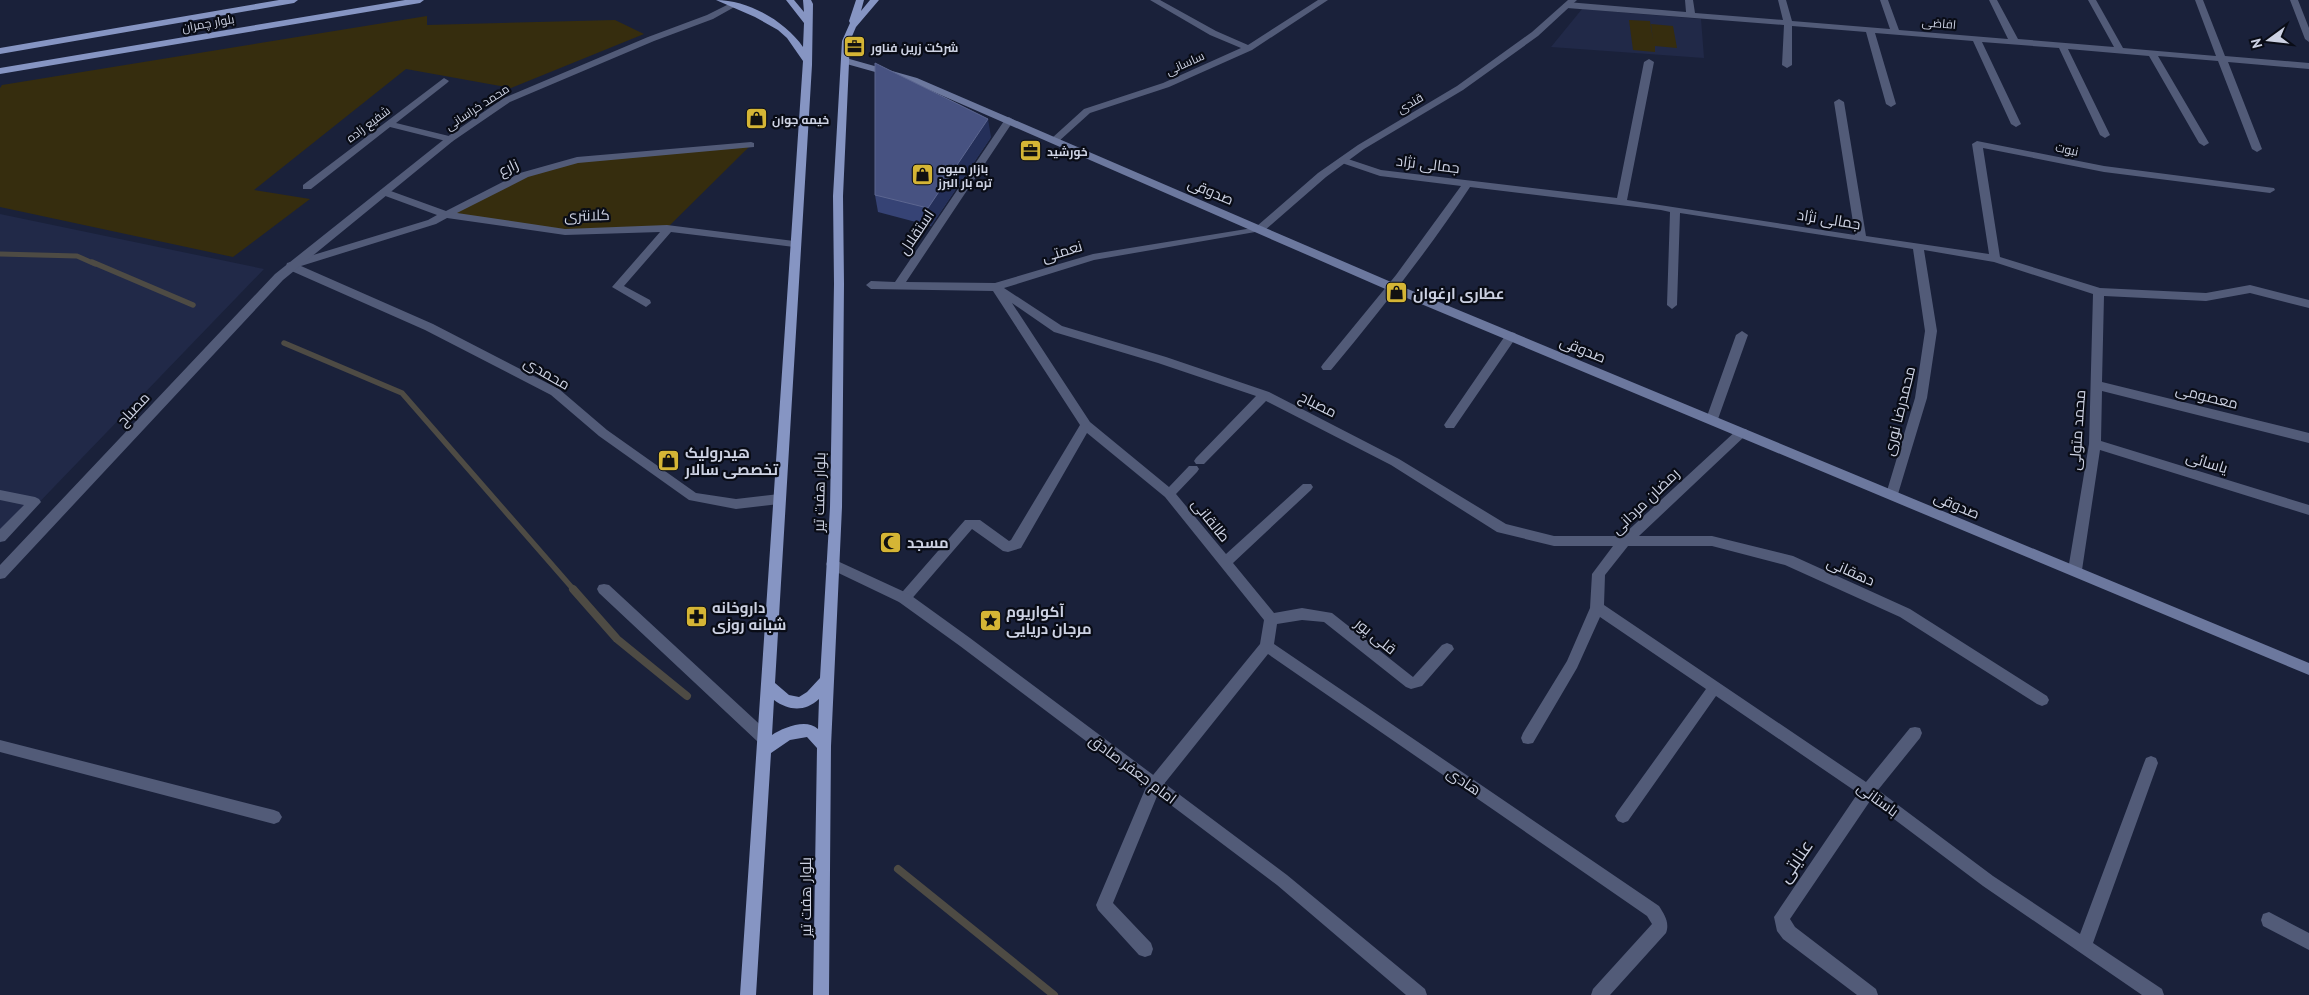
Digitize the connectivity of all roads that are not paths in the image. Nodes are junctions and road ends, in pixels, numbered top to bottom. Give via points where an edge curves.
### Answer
1 (294, 0) edge
2 (420, 0) edge
3 (720, 0) edge
4 (790, 0) edge
5 (807, 0) edge
6 (860, 0) edge
7 (875, 0) edge
8 (1154, 0) edge
9 (1324, 0) edge
10 (1689, 0) edge
11 (1782, 0) edge
12 (1884, 0) edge
13 (1993, 0) edge
14 (2092, 0) edge
15 (2198, 0) edge
16 (2294, 0) edge
17 (1570, 3) edge
18 (734, 5) junction
19 (1691, 15) junction
20 (1788, 23) junction
21 (808, 24) junction
22 (852, 26) junction
23 (1870, 30) junction
24 (1895, 32) junction
25 (1976, 38) junction
26 (2309, 39) edge
27 (2014, 41) junction
28 (2062, 45) junction
29 (1249, 48) junction
30 (2120, 50) junction
31 (0, 51) edge
32 (2151, 52) junction
33 (2223, 58) junction
34 (846, 60) junction
35 (1649, 62) dead end
36 (807, 64) junction
37 (1787, 65) dead end
38 (2309, 66) edge
39 (0, 71) edge
40 (444, 81) dead end
41 (1839, 102) dead end
42 (1891, 104) dead end
43 (1009, 120) junction
44 (389, 124) junction
45 (2016, 124) dead end
46 (2105, 135) dead end
47 (450, 139) junction
48 (1055, 140) junction
49 (2204, 142) dead end
50 (751, 145) dead end
51 (2257, 149) dead end
52 (1342, 160) junction
53 (1467, 184) junction
54 (306, 186) dead end
55 (2270, 190) dead end
56 (384, 192) junction
57 (1621, 202) junction
58 (1675, 210) junction
59 (446, 215) junction
60 (668, 228) junction
61 (1261, 228) junction
62 (1861, 239) junction
63 (794, 244) junction
64 (1918, 246) junction
65 (1995, 259) junction
66 (291, 266) junction
67 (871, 285) dead end
68 (898, 285) junction
69 (995, 287) junction
70 (1394, 288) junction
71 (2099, 292) junction
72 (646, 303) dead end
73 (2309, 304) edge
74 (1672, 305) dead end
75 (1742, 335) dead end
76 (1511, 336) junction
77 (1327, 367) dead end
78 (2097, 386) junction
79 (1264, 395) junction
80 (1712, 419) junction
81 (1086, 425) junction
82 (1450, 425) dead end
83 (1742, 432) junction
84 (2309, 438) edge
85 (2095, 444) junction
86 (1307, 486) dead end
87 (1169, 494) junction
88 (1892, 494) junction
89 (0, 495) edge
90 (779, 499) junction
91 (2309, 510) edge
92 (0, 537) edge
93 (1624, 542) junction
94 (1225, 562) junction
95 (833, 564) junction
96 (2076, 570) junction
97 (0, 574) edge
98 (604, 589) dead end
99 (904, 598) junction
100 (1597, 608) junction
101 (1271, 619) junction
102 (1267, 646) junction
103 (1447, 649) dead end
104 (2309, 669) edge
105 (826, 680) junction
106 (768, 685) junction
107 (1715, 688) junction
108 (2042, 700) dead end
109 (1916, 733) dead end
110 (1528, 738) dead end
111 (763, 743) junction
112 (0, 746) edge
113 (824, 746) junction
114 (2151, 762) dead end
115 (1154, 785) junction
116 (1868, 791) junction
117 (1623, 816) dead end
118 (274, 817) dead end
119 (2269, 920) dead end
120 (2309, 942) edge
121 (2084, 944) junction
122 (1145, 949) dead end
123 (748, 995) edge
124 (821, 995) edge
125 (1419, 995) edge
126 (1599, 995) edge
127 (1870, 995) edge
128 (2156, 995) edge

1 - 31 main road, بلوار چمران
2 - 39 main road, بلوار چمران
3 - 18 main road
4 - 21 main road
5 - 21 main road
6 - 22 main road
7 - 22 main road, بلوار هفت تیر
8 - 29 street via 1213,33
9 - 29 street, ساسانی
10 - 19 street
11 - 20 street
12 - 24 street
13 - 27 street
14 - 30 street
15 - 33 street
16 - 26 street
17 - 19 street, افاضی
17 - 52 street, قندی via 1535,34 1460,88
18 - 36 main road via 786,31 799,45
18 - 47 street, محمد خراسانی via 507,100
19 - 20 street, افاضی
20 - 23 street, افاضی
20 - 37 street
21 - 36 main road
22 - 34 main road, بلوار هفت تیر via 846,41
23 - 24 street, افاضی
23 - 42 street
24 - 25 street, افاضی
25 - 27 street, افاضی
25 - 45 street
27 - 28 street, افاضی
28 - 30 street, افاضی
28 - 46 street
29 - 48 street, ساسانی via 1166,85 1087,111
30 - 32 street, افاضی
32 - 33 street, افاضی
32 - 49 street
33 - 38 street, افاضی
33 - 51 street
34 - 43 main road, صدوقی via 914,80
34 - 95 main road, بلوار هفت تیر via 838,196
35 - 57 street
36 - 63 main road
40 - 44 street, شفیع زاده
41 - 62 street
43 - 48 main road, صدوقی
43 - 68 street, استقلال
44 - 47 street
44 - 54 street, شفیع زاده
47 - 56 street, محمد خراسانی
48 - 61 main road, صدوقی
50 - 59 street, زارع via 577,160 524,175
52 - 53 street, جمالی نژاد via 1380,173
52 - 61 street, قندی
53 - 57 street, جمالی نژاد
53 - 70 street via 1440,227
55 - 65 street, نبوت via 2104,169 1977,144
56 - 59 street, کلانتری
56 - 66 street, محمد خراسانی
57 - 58 street, جمالی نژاد
58 - 62 street, جمالی نژاد
58 - 74 street
59 - 60 street, کلانتری via 565,232
59 - 66 street, زارع
60 - 63 street, کلانتری
60 - 72 street via 617,287
61 - 69 street, نعمتی via 1093,257
61 - 70 main road, صدوقی
62 - 64 street, جمالی نژاد
63 - 90 main road
64 - 65 street, جمالی نژاد
64 - 88 street, محمدرضا نوری via 1931,331 1921,398
65 - 71 street, جمالی نژاد
66 - 90 street, محمدی via 429,327 555,392 603,432 693,497 736,504
66 - 97 street, مصباح
67 - 68 street, نعمتی
68 - 69 street, نعمتی
69 - 79 street, مصباح via 1058,329
69 - 81 street, طالقانی
70 - 76 main road, صدوقی
70 - 77 street
71 - 73 street, جمالی نژاد via 2206,297 2250,289
71 - 78 street, محمد متولی
75 - 80 street
76 - 80 main road, صدوقی
76 - 82 street
78 - 84 street, معصومی
78 - 85 street, محمد متولی
79 - 87 street
79 - 93 street, مصباح via 1395,462 1502,528 1554,541
80 - 83 main road, صدوقی
81 - 87 street, طالقانی
81 - 99 street via 1016,544 1008,547 976,524 969,524
83 - 88 main road, صدوقی
83 - 93 street, رمضان مردانی
85 - 91 street, یاسائی
85 - 96 street, محمد متولی
86 - 94 street
87 - 94 street, طالقانی
88 - 96 main road, صدوقی
89 - 92 street via 35,502
90 - 106 main road
93 - 100 street, رمضان مردانی via 1599,574
93 - 108 street, دهقانی via 1712,541 1788,560 1905,614
94 - 101 street, طالقانی
95 - 99 street, امام جعفر صادق
95 - 105 main road, بلوار هفت تیر
96 - 104 main road, صدوقی
98 - 111 street
99 - 115 street, امام جعفر صادق
100 - 107 street, باستانی
100 - 110 street via 1572,664
101 - 102 street
101 - 103 street, قلی پور via 1302,614 1327,617 1411,683 1417,682
102 - 115 street
102 - 126 street, هادی via 1654,911 1660,927
105 - 106 main road via 814,697 796,704 781,699
105 - 113 main road, بلوار هفت تیر
106 - 111 main road
107 - 116 street, باستانی
107 - 117 street
109 - 116 street, عنایتی
111 - 113 main road via 796,731 810,731
111 - 123 main road
112 - 118 street
113 - 124 main road, بلوار هفت تیر
114 - 121 street
115 - 122 street via 1104,905
115 - 125 street, امام جعفر صادق via 1282,880
116 - 121 street, باستانی via 1988,881
116 - 127 street, عنایتی via 1782,917 1782,926
119 - 120 street
121 - 128 street, باستانی

